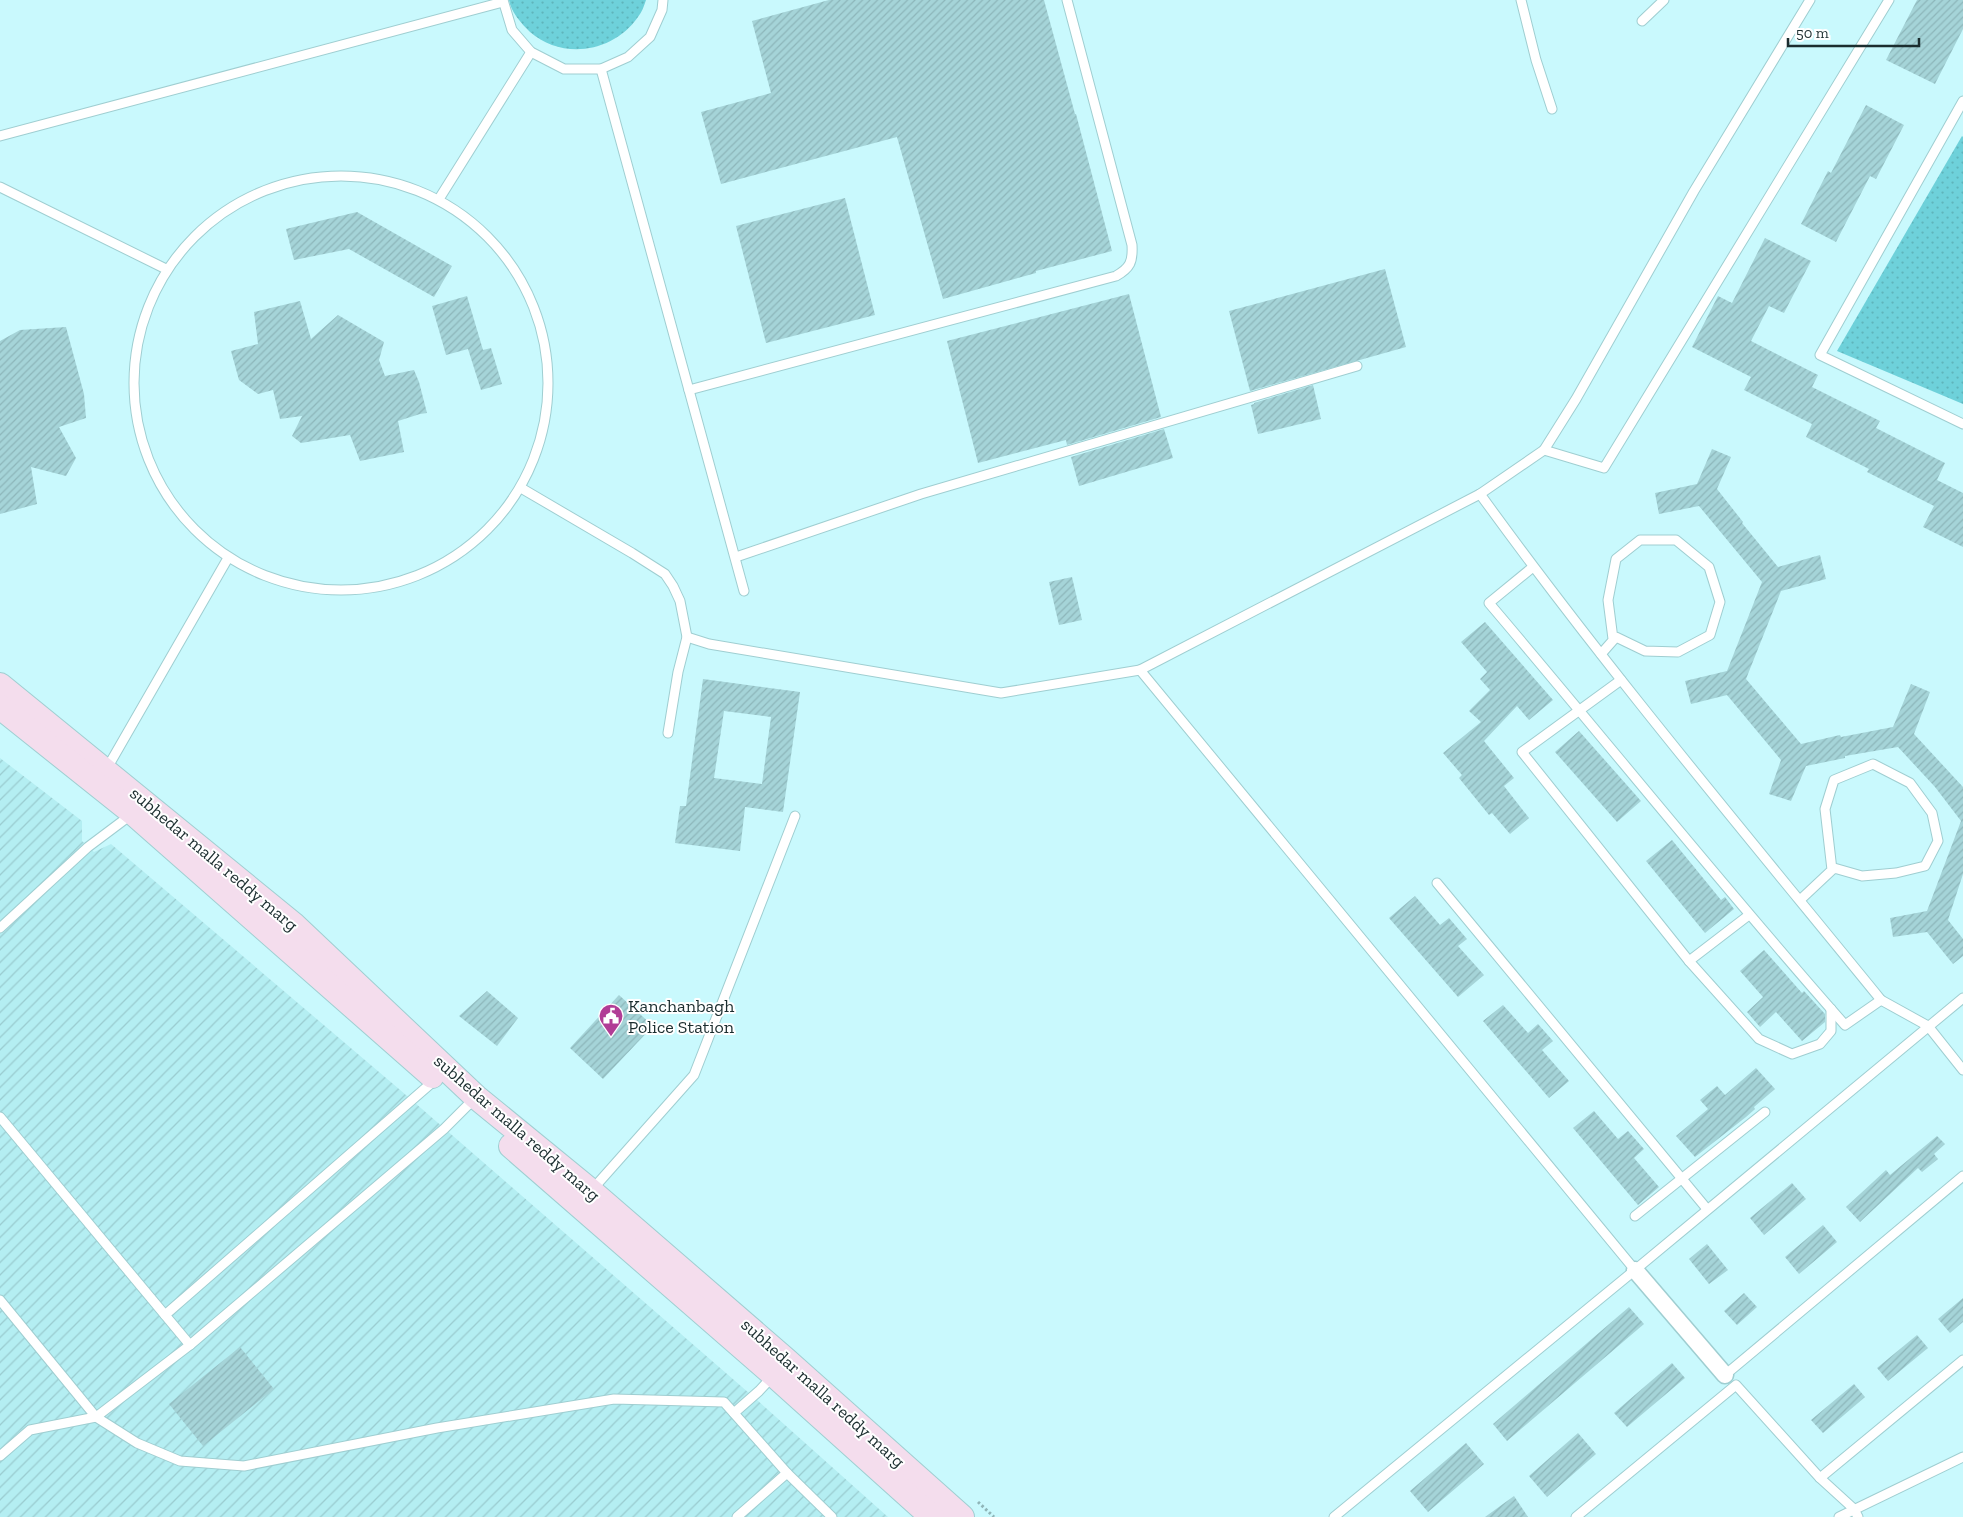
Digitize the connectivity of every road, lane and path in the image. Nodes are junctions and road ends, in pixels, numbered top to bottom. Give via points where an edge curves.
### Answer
1 (663, 0) edge
2 (1067, 0) edge
3 (1521, 0) edge
4 (1664, 0) edge
5 (1810, 0) edge
6 (1888, 0) edge
7 (503, 1) edge
8 (1642, 21) dead end
9 (531, 52) junction
10 (601, 69) junction
11 (1963, 101) edge
12 (1552, 109) dead end
13 (0, 136) edge
14 (0, 187) edge
15 (439, 199) junction
16 (166, 269) junction
17 (1357, 366) dead end
18 (689, 390) junction
19 (1963, 424) edge
20 (1544, 450) junction
21 (520, 488) junction
22 (1480, 494) junction
23 (736, 557) junction
24 (228, 558) junction
25 (1533, 567) junction
26 (744, 591) dead end
27 (687, 637) junction
28 (1613, 639) junction
29 (1601, 654) junction
30 (1140, 670) junction
31 (1621, 680) junction
32 (0, 685) edge
33 (0, 707) edge
34 (1580, 710) junction
35 (668, 733) dead end
36 (106, 770) junction
37 (139, 809) junction
38 (795, 816) dead end
39 (1832, 870) junction
40 (1437, 882) dead end
41 (1800, 900) junction
42 (1748, 915) junction
43 (0, 928) edge
44 (1689, 961) junction
45 (1963, 998) edge
46 (1881, 1000) junction
47 (1831, 1009) junction
48 (1928, 1026) junction
49 (1963, 1070) edge
50 (442, 1074) junction
51 (471, 1102) junction
52 (1765, 1112) dead end
53 (0, 1117) edge
54 (1963, 1176) edge
55 (1680, 1179) junction
56 (591, 1191) junction
57 (1707, 1210) junction
58 (1635, 1216) dead end
59 (1635, 1270) junction
60 (0, 1300) edge
61 (165, 1315) junction
62 (190, 1345) junction
63 (1963, 1360) edge
64 (774, 1375) junction
65 (1730, 1380) junction
66 (734, 1413) junction
67 (96, 1417) junction
68 (0, 1456) edge
69 (1963, 1457) edge
70 (787, 1473) junction
71 (1820, 1478) junction
72 (1856, 1513) edge
73 (737, 1517) edge
74 (832, 1517) edge
75 (932, 1517) edge
76 (962, 1517) edge
77 (1334, 1517) edge
78 (1576, 1517) edge
79 (1840, 1517) edge

1 - 10 lane via 650,37 628,57
2 - 18 lane via 1132,245 1133,258 1126,270 1116,276
3 - 12 lane
4 - 8 lane
5 - 20 lane via 1694,191 1576,400
6 - 20 lane via 1604,468
7 - 9 lane via 512,30
7 - 13 lane
9 - 10 lane via 564,69
9 - 15 lane
10 - 18 lane
11 - 19 lane via 1820,356
14 - 16 lane
15 - 16 lane via 381,179 319,176 259,192 207,224
15 - 21 lane via 492,240 530,295 548,359 545,426
16 - 24 lane via 139,329 132,394 146,458 178,514
17 - 23 lane via 921,494
18 - 23 lane
20 - 22 lane
21 - 24 lane via 492,526 455,556 412,578 384,585 365,589 317,589 271,579
21 - 27 lane via 665,574 680,600
22 - 25 lane
22 - 30 lane
23 - 26 lane
24 - 36 lane
25 - 29 lane
25 - 34 lane via 1489,603
27 - 30 lane via 709,644 1001,693
27 - 35 lane
28 - 28 lane via 1616,637 1645,651 1678,652 1710,635 1720,602 1709,567 1676,540 1640,540 1616,559 1608,600
28 - 29 lane
29 - 31 lane
30 - 59 lane
31 - 34 lane
31 - 41 lane
32 - 36 main road, subhedar malla reddy marg
33 - 37 main road, subhedar malla reddy marg
34 - 42 lane
34 - 44 lane via 1522,752
36 - 37 main road, subhedar malla reddy marg
37 - 43 lane via 88,847
37 - 50 main road, subhedar malla reddy marg
38 - 56 lane via 694,1075
39 - 39 lane via 1862,876 1925,866 1938,841 1932,813 1910,782 1872,764 1834,780 1825,809
39 - 41 lane
40 - 55 lane
41 - 46 lane
42 - 44 lane
42 - 47 lane
44 - 47 lane via 1759,1038 1792,1054 1820,1044 1831,1031
45 - 48 lane
46 - 47 lane via 1845,1025
46 - 48 lane
48 - 49 lane
48 - 57 lane
50 - 51 main road, subhedar malla reddy marg
50 - 61 lane
51 - 56 main road, subhedar malla reddy marg
51 - 62 lane via 444,1130
51 - 64 main road, subhedar malla reddy marg
52 - 55 lane
53 - 61 lane
54 - 65 lane
55 - 57 lane
55 - 58 lane
56 - 76 main road, subhedar malla reddy marg
57 - 59 lane
59 - 65 street
59 - 77 lane
60 - 67 lane
61 - 62 lane
62 - 67 lane
63 - 71 lane
64 - 66 lane
64 - 75 main road, subhedar malla reddy marg
65 - 71 lane
65 - 78 lane
66 - 67 lane via 724,1402 614,1399 436,1428 244,1466 180,1461 137,1443
66 - 70 lane
67 - 68 lane via 30,1430
69 - 72 lane
70 - 73 lane
70 - 74 lane
71 - 72 lane
72 - 79 lane

